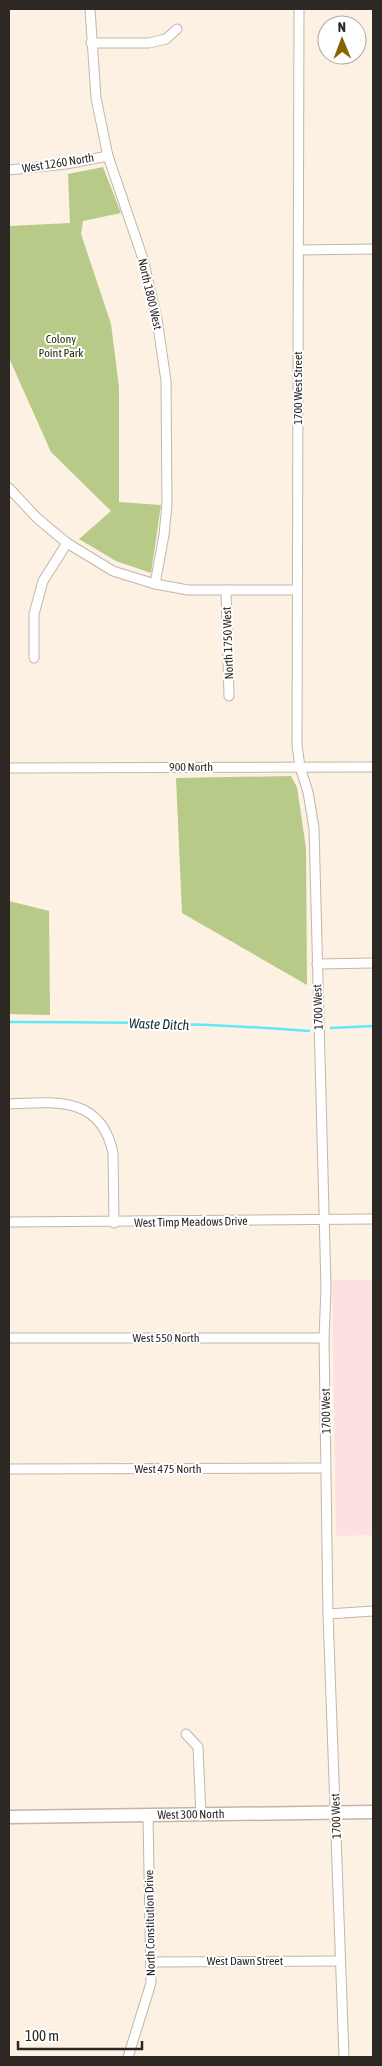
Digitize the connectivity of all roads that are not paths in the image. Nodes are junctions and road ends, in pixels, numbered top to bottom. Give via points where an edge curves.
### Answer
1 (90, 9) edge
2 (299, 9) edge
3 (177, 29) dead end
4 (91, 43) junction
5 (108, 156) junction
6 (9, 170) edge
7 (373, 249) edge
8 (299, 250) junction
9 (9, 488) edge
10 (67, 543) junction
11 (154, 584) junction
12 (226, 590) junction
13 (297, 590) junction
14 (34, 658) dead end
15 (230, 696) dead end
16 (373, 766) edge
17 (300, 767) junction
18 (9, 768) edge
19 (373, 963) edge
20 (317, 964) junction
21 (9, 1104) edge
22 (373, 1219) edge
23 (324, 1220) junction
24 (9, 1222) edge
25 (114, 1222) junction
26 (9, 1338) edge
27 (324, 1338) junction
28 (326, 1468) junction
29 (9, 1469) edge
30 (373, 1611) edge
31 (328, 1614) junction
32 (186, 1734) dead end
33 (373, 1812) edge
34 (336, 1813) junction
35 (148, 1816) junction
36 (201, 1816) junction
37 (9, 1818) edge
38 (339, 1961) junction
39 (150, 1962) junction
40 (128, 2057) edge
41 (344, 2057) edge

1 - 4 street, North 1800 West
2 - 8 street, 1700 West Street
3 - 4 street via 166,39 149,43
4 - 5 street, North 1800 West via 96,98
5 - 6 street, West 1260 North
5 - 11 street, North 1800 West via 143,259 157,319 166,381 167,504
7 - 8 street
8 - 13 street, 1700 West Street
9 - 10 street via 36,518
10 - 11 street via 113,571
10 - 14 street via 43,581 34,614
11 - 12 street via 188,590
12 - 13 street
12 - 15 street, North 1750 West
13 - 17 street, 1700 West Street via 297,746
16 - 17 street, 900 North
17 - 18 street, 900 North
17 - 20 street, 1700 West via 314,828
19 - 20 street
20 - 23 street, 1700 West
21 - 25 street via 66,1103 94,1116 107,1134 113,1153
22 - 23 street, West Timp Meadows Drive
23 - 25 street, West Timp Meadows Drive
23 - 27 street, 1700 West
24 - 25 street, West Timp Meadows Drive
26 - 27 street, West 550 North
27 - 28 street, 1700 West
28 - 29 street, West 475 North
28 - 31 street, 1700 West
30 - 31 street
31 - 34 street, 1700 West
32 - 36 street via 198,1747
33 - 34 street, West 300 North
34 - 36 street, West 300 North
34 - 38 street, 1700 West
35 - 36 street, West 300 North
35 - 37 street, West 300 North
35 - 39 street, North Constitution Drive
38 - 39 street, West Dawn Street
38 - 41 street, 1700 West
39 - 40 street, North Constitution Drive via 151,1983

